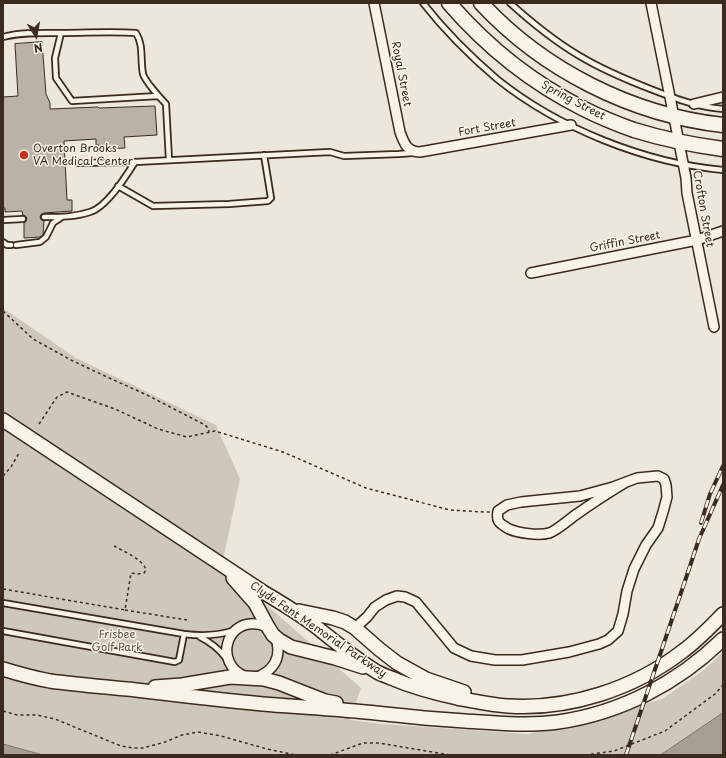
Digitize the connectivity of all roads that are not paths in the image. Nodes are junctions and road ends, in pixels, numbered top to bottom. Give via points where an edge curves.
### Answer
1 (374, 3) edge
2 (423, 3) edge
3 (449, 3) edge
4 (481, 3) edge
5 (510, 3) edge
6 (651, 3) edge
7 (61, 33) junction
8 (3, 37) edge
9 (158, 96) junction
10 (670, 96) junction
11 (723, 98) edge
12 (694, 104) junction
13 (723, 109) edge
14 (673, 116) junction
15 (571, 125) junction
16 (723, 125) edge
17 (678, 141) junction
18 (408, 148) joint
19 (723, 149) edge
20 (420, 152) junction
21 (264, 155) junction
22 (169, 160) junction
23 (78, 162) dead end
24 (135, 162) junction
25 (683, 164) junction
26 (723, 170) edge
27 (118, 186) junction
28 (44, 217) dead end
29 (62, 217) junction
30 (23, 219) dead end
31 (3, 220) edge
32 (723, 231) edge
33 (697, 240) junction
34 (3, 242) edge
35 (531, 273) dead end
36 (714, 327) dead end
37 (3, 420) edge
38 (626, 482) junction
39 (222, 565) junction
40 (3, 603) edge
41 (286, 606) junction
42 (723, 614) edge
43 (268, 627) junction
44 (354, 628) junction
45 (236, 630) junction
46 (3, 631) edge
47 (184, 634) junction
48 (198, 636) junction
49 (276, 638) junction
50 (723, 639) edge
51 (228, 660) junction
52 (3, 670) edge
53 (378, 672) junction
54 (250, 677) junction
55 (95, 686) junction
56 (520, 706) junction
57 (411, 717) junction

1 - 18 street, Royal Street via 400,132
2 - 15 lane via 441,26 476,61 539,108
3 - 17 main road, Spring Street via 494,50 540,84 570,102 611,121 634,130
4 - 14 main road, Spring Street via 513,34 565,71 622,100
5 - 10 lane via 543,32 579,56 621,77
6 - 10 street
7 - 8 lane
7 - 9 lane via 136,33 140,40 143,75
7 - 9 lane via 55,58 56,78 72,101
9 - 22 lane via 166,104
10 - 12 lane
10 - 14 street
11 - 12 street
12 - 13 lane
14 - 16 main road, Spring Street
14 - 17 street, Crofton Street
15 - 20 street, Fort Street
15 - 25 lane via 633,151
17 - 19 main road, Spring Street
17 - 25 street, Crofton Street
18 - 20 street, Fort Street
20 - 21 lane via 344,156 330,152
21 - 22 lane
21 - 27 lane via 271,198 268,201 153,206
22 - 24 lane
23 - 24 lane
24 - 27 lane
25 - 26 lane
25 - 33 street, Crofton Street
27 - 29 lane via 107,200 92,212
28 - 29 lane
29 - 34 lane via 53,224 40,242 14,245
30 - 31 lane
32 - 33 street, Griffin Street
33 - 35 street, Griffin Street
33 - 36 street, Crofton Street
37 - 39 main road, Clyde Fant Memorial Parkway
38 - 38 street via 549,534 513,531 499,523 497,518 498,511 507,505 580,496
38 - 44 street via 658,476 664,479 667,497 658,528 634,569 618,631 608,640 569,652 522,660 495,660 471,656 454,648 416,602 397,596 375,607
39 - 41 main road, Clyde Fant Memorial Parkway
39 - 43 main road via 255,604
40 - 47 lane
41 - 44 main road via 333,618
41 - 53 main road, Clyde Fant Memorial Parkway
42 - 56 main road, Clyde Fant Memorial Parkway via 683,652 632,682 576,700 539,706
43 - 45 street via 248,624
43 - 49 main road
44 - 56 main road via 397,663 426,679 480,698
45 - 48 lane
45 - 51 street via 226,648
46 - 47 lane via 175,662 179,660
47 - 48 lane
48 - 51 lane via 217,647
49 - 53 main road via 291,647
49 - 54 street via 278,657 275,663 267,672
50 - 57 main road via 690,668 657,689 578,718 541,724 513,725
51 - 54 street via 239,674
52 - 55 main road via 49,681
53 - 56 main road, Clyde Fant Memorial Parkway via 439,694 495,705
54 - 55 main road via 230,677 175,686
54 - 57 main road via 279,683 326,701
55 - 57 main road

